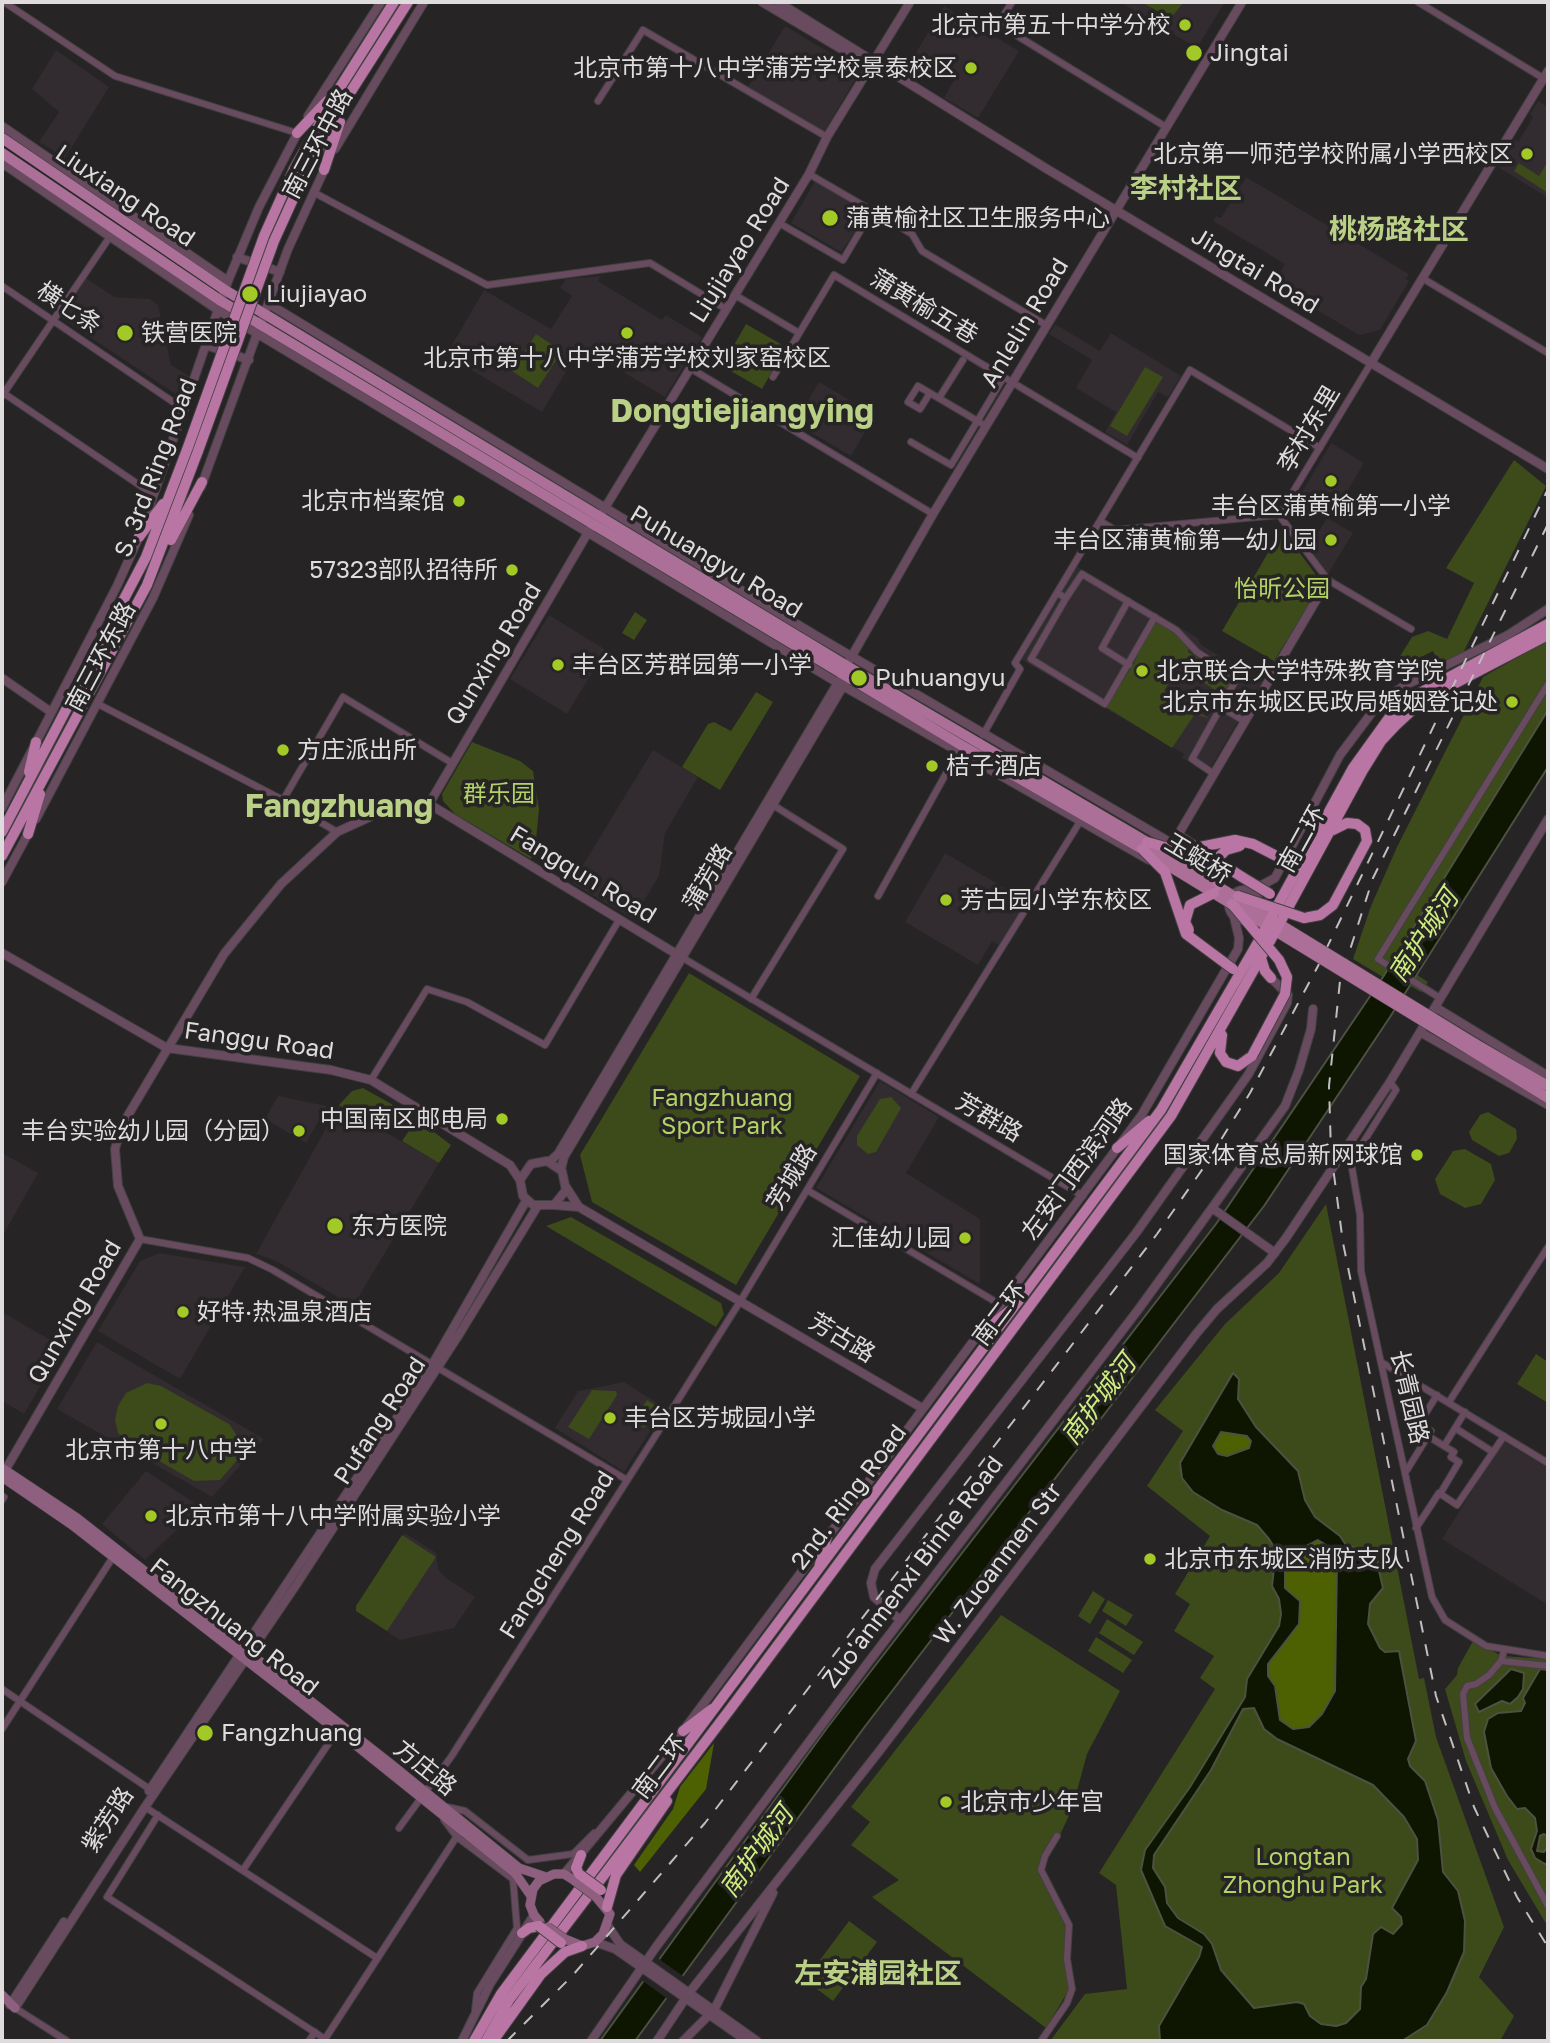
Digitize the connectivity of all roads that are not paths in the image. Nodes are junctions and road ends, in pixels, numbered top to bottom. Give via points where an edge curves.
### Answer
1 (4, 2) edge
2 (381, 2) edge
3 (394, 2) edge
4 (424, 2) edge
5 (762, 2) edge
6 (778, 2) edge
7 (910, 2) edge
8 (1012, 2) edge
9 (1242, 2) edge
10 (1418, 2) edge
11 (406, 5) edge
12 (872, 62) junction
13 (1546, 75) edge
14 (343, 93) junction
15 (598, 101) dead end
16 (2, 126) edge
17 (1166, 127) junction
18 (297, 133) junction
19 (827, 137) junction
20 (2, 138) edge
21 (2, 153) edge
22 (2, 163) edge
23 (324, 170) junction
24 (809, 174) junction
25 (46, 192) junction
26 (313, 192) junction
27 (80, 206) junction
28 (1115, 210) junction
29 (873, 211) junction
30 (779, 223) junction
31 (109, 237) junction
32 (237, 257) junction
33 (280, 272) junction
34 (1422, 278) junction
35 (226, 285) junction
36 (2, 286) edge
37 (735, 295) junction
38 (219, 306) junction
39 (726, 309) junction
40 (263, 319) junction
41 (54, 321) junction
42 (1046, 326) junction
43 (799, 333) junction
44 (206, 345) junction
45 (1548, 353) edge
46 (249, 360) junction
47 (963, 360) dead end
48 (1371, 363) junction
49 (690, 368) junction
50 (773, 377) dead end
51 (1007, 381) junction
52 (930, 393) dead end
53 (3, 394) edge
54 (939, 398) junction
55 (185, 410) junction
56 (445, 411) junction
57 (446, 424) junction
58 (982, 424) junction
59 (911, 442) dead end
60 (1320, 448) junction
61 (193, 449) junction
62 (1138, 458) junction
63 (1548, 469) edge
64 (202, 482) junction
65 (171, 494) junction
66 (154, 495) junction
67 (933, 514) junction
68 (1279, 515) junction
69 (596, 520) junction
70 (1100, 521) junction
71 (139, 537) junction
72 (1328, 580) junction
73 (147, 585) junction
74 (1057, 593) junction
75 (1066, 598) junction
76 (1128, 601) junction
77 (1548, 609) edge
78 (1548, 616) edge
79 (1155, 617) junction
80 (1548, 624) edge
81 (1411, 629) dead end
82 (1548, 635) edge
83 (1514, 644) junction
84 (1129, 665) junction
85 (845, 674) junction
86 (2, 678) edge
87 (1548, 684) edge
88 (98, 704) junction
89 (1221, 707) junction
90 (51, 712) junction
91 (1244, 721) junction
92 (983, 735) junction
93 (36, 742) junction
94 (958, 752) junction
95 (452, 763) junction
96 (982, 766) junction
97 (48, 768) junction
98 (1001, 769) junction
99 (1214, 774) junction
100 (26, 785) junction
101 (283, 800) junction
102 (429, 804) junction
103 (773, 806) junction
104 (2, 808) edge
105 (1548, 819) edge
106 (1081, 820) junction
107 (2, 832) edge
108 (337, 832) junction
109 (1331, 832) junction
110 (28, 834) junction
111 (1175, 840) junction
112 (1144, 845) junction
113 (1309, 850) junction
114 (2, 856) edge
115 (1166, 857) junction
116 (1286, 865) junction
117 (2, 882) edge
118 (1216, 889) junction
119 (1270, 889) junction
120 (1251, 891) junction
121 (878, 896) dead end
122 (1232, 898) junction
123 (1281, 903) junction
124 (1258, 915) junction
125 (1234, 916) junction
126 (618, 920) junction
127 (2, 953) edge
128 (680, 957) junction
129 (1256, 957) junction
130 (1236, 964) junction
131 (1271, 978) junction
132 (1249, 980) junction
133 (1236, 981) junction
134 (1440, 998) junction
135 (751, 999) junction
136 (1435, 1007) junction
137 (1313, 1009) dead end
138 (1454, 1018) junction
139 (1428, 1020) junction
140 (1224, 1025) junction
141 (1420, 1032) junction
142 (1439, 1043) junction
143 (1472, 1047) junction
144 (167, 1048) junction
145 (877, 1073) junction
146 (1547, 1075) edge
147 (371, 1080) junction
148 (1390, 1082) junction
149 (1548, 1086) edge
150 (911, 1094) junction
151 (1548, 1098) edge
152 (1548, 1105) edge
153 (1161, 1110) junction
154 (1117, 1148) junction
155 (550, 1162) junction
156 (510, 1165) junction
157 (528, 1167) junction
158 (561, 1169) junction
159 (520, 1180) junction
160 (566, 1187) junction
161 (807, 1190) junction
162 (1083, 1196) junction
163 (526, 1201) junction
164 (554, 1205) junction
165 (537, 1207) junction
166 (579, 1207) junction
167 (1216, 1210) junction
168 (140, 1239) junction
169 (1548, 1247) edge
170 (1275, 1253) junction
171 (741, 1300) junction
172 (1020, 1303) junction
173 (1001, 1305) junction
174 (979, 1335) junction
175 (1381, 1363) junction
176 (435, 1366) junction
177 (1437, 1395) junction
178 (1449, 1402) junction
179 (922, 1408) junction
180 (1465, 1412) junction
181 (1455, 1428) junction
182 (1428, 1436) junction
183 (1503, 1436) junction
184 (1444, 1446) junction
185 (1493, 1452) junction
186 (1548, 1463) edge
187 (1406, 1471) junction
188 (3, 1473) edge
189 (627, 1480) junction
190 (1440, 1494) junction
191 (1416, 1528) junction
192 (827, 1536) junction
193 (113, 1557) junction
194 (818, 1572) junction
195 (900, 1620) junction
196 (1504, 1651) junction
197 (246, 1655) junction
198 (1548, 1656) edge
199 (1501, 1661) junction
200 (1548, 1666) edge
201 (2, 1689) edge
202 (19, 1701) junction
203 (722, 1701) junction
204 (2, 1729) edge
205 (337, 1731) junction
206 (683, 1731) junction
207 (678, 1777) junction
208 (644, 1781) junction
209 (150, 1790) junction
210 (424, 1796) junction
211 (145, 1807) junction
212 (441, 1810) junction
213 (158, 1815) junction
214 (400, 1828) dead end
215 (459, 1833) junction
216 (1057, 1836) dead end
217 (581, 1855) joint
218 (243, 1870) junction
219 (787, 1870) junction
220 (616, 1875) junction
221 (572, 1876) junction
222 (546, 1877) junction
223 (598, 1894) junction
224 (531, 1896) junction
225 (1548, 1906) edge
226 (607, 1907) junction
227 (538, 1921) junction
228 (608, 1926) junction
229 (522, 1933) joint
230 (563, 1941) junction
231 (595, 1942) junction
232 (582, 1946) junction
233 (377, 1958) junction
234 (645, 1966) junction
235 (541, 1974) junction
236 (684, 1993) junction
237 (2, 1995) edge
238 (9, 2006) edge
239 (475, 2011) junction
240 (712, 2012) junction
241 (315, 2032) junction
242 (67, 2041) edge
243 (309, 2041) edge
244 (461, 2041) edge
245 (474, 2041) edge
246 (486, 2041) edge
247 (493, 2041) edge
248 (591, 2041) edge
249 (657, 2041) edge
250 (683, 2041) edge
251 (747, 2041) edge
252 (757, 2041) edge
253 (1041, 2041) edge

1 - 18 street via 116,76
2 - 18 street, 南三环中路
3 - 14 highway, S. 3rd Ring Road
4 - 23 street, 南三环中路
5 - 12 street via 860,60
6 - 12 street
7 - 12 street, Liujiayao Road
8 - 17 street via 998,24
9 - 17 street, Anlelin Road
10 - 13 street
11 - 14 highway, S. 3rd Ring Road
12 - 19 street, Liujiayao Road
12 - 28 street, Jingtai Road
13 - 34 street
14 - 18 highway
14 - 23 highway
14 - 61 highway, S. 3rd Ring Road, bridge via 274,241
14 - 61 highway, S. 3rd Ring Road, bridge via 294,169 264,236
15 - 19 street via 643,30
16 - 35 street
17 - 28 street, Anlelin Road
18 - 32 street, 南三环中路
19 - 24 street, Liujiayao Road
20 - 35 main road, Liuxiang Road
21 - 27 main road, Liuxiang Road
22 - 25 street
23 - 26 street, 南三环中路
24 - 29 street
24 - 30 street, Liujiayao Road
25 - 27 main road
25 - 31 street
26 - 33 street, 南三环中路
26 - 39 street via 487,285 650,263
27 - 38 main road, Liuxiang Road
28 - 42 street, Anlelin Road
28 - 48 street, Jingtai Road
29 - 30 street via 843,260
29 - 42 street via 912,234 922,251
30 - 37 street, Liujiayao Road
31 - 38 street
31 - 41 street
32 - 33 street
32 - 35 street, 南三环中路
33 - 40 street, 南三环中路
34 - 45 street
34 - 48 street
35 - 38 street, 南三环中路
35 - 40 main road, Liuxiang Road
36 - 41 street, 横七条
37 - 39 street, Liujiayao Road
37 - 43 street
38 - 40 main road, Liuxiang Road
38 - 44 street, 南三环中路
39 - 49 street, Liujiayao Road
40 - 46 street, 南三环东路
40 - 56 street
40 - 57 main road, Puhuangyu Road
40 - 69 main road, Puhuangyu Road
41 - 53 street
41 - 55 street, 横七条
42 - 51 street, Anlelin Road
43 - 50 street
43 - 51 street, 蒲黄榆五巷 via 834,275
44 - 46 street
44 - 55 street, 南三环中路
46 - 64 street, 南三环东路
47 - 54 street
48 - 60 street, 李村东里
48 - 63 street, Jingtai Road
49 - 67 street
49 - 69 street, Liujiayao Road
51 - 58 street, Anlelin Road
51 - 62 street, 蒲黄榆五巷
52 - 54 street
53 - 66 street
54 - 58 street
55 - 66 street, 南三环中路
56 - 57 street
56 - 69 street
57 - 69 main road, Puhuangyu Road
58 - 59 street via 951,466
58 - 67 street, Anlelin Road
60 - 62 street via 1190,370
60 - 68 street, 李村东里
61 - 65 highway, S. 3rd Ring Road
61 - 73 highway, S. 3rd Ring Road
62 - 70 street
64 - 73 highway
64 - 88 street, 南三环东路 via 153,598
65 - 71 highway
65 - 100 highway, S. 3rd Ring Road via 134,583
66 - 71 street, 南三环中路
67 - 85 street, Anlelin Road
68 - 70 street via 1115,530
68 - 72 street
69 - 85 main road, Puhuangyu Road
69 - 85 street
69 - 95 street, Qunxing Road
70 - 74 street
71 - 90 street, 南三环中路
72 - 81 street
72 - 91 street
73 - 97 highway, S. 3rd Ring Road
74 - 75 street
74 - 92 street via 1015,663 1020,669
75 - 76 street via 1082,573
75 - 84 street via 1031,659 1105,704
76 - 79 street
76 - 84 street via 1102,648
77 - 119 street via 1517,631 1404,686 1379,703 1340,755
78 - 83 highway
79 - 84 street
79 - 89 street via 1237,678
80 - 83 highway, 南二环
82 - 109 highway, 南二环 via 1439,691 1410,711 1381,741
83 - 113 highway, 南二环 via 1418,694 1389,718 1353,768
85 - 92 street
85 - 94 street
85 - 98 main road, Puhuangyu Road
85 - 103 street, 蒲芳路
85 - 112 main road, Puhuangyu Road
85 - 128 street, 蒲芳路
86 - 90 street
87 - 134 street via 1378,959
88 - 101 street
88 - 110 street, 南三环东路
89 - 91 street
89 - 99 street via 1192,760
90 - 93 street, 南三环中路
91 - 99 street
92 - 111 street
93 - 100 highway
93 - 104 street, 南三环中路
94 - 96 street
94 - 121 street
95 - 101 street via 343,697
95 - 102 street, Qunxing Road
96 - 98 main road
96 - 106 street
97 - 110 highway
97 - 114 highway, S. 3rd Ring Road
98 - 112 main road, Puhuangyu Road
99 - 111 street
100 - 107 highway, S. 3rd Ring Road
101 - 108 street
102 - 108 street via 385,810
102 - 126 street, Fangqun Road
103 - 128 street, 蒲芳路
103 - 135 street via 843,849
105 - 134 street, W. Zuoanmen Str
106 - 115 street via 1160,867
106 - 150 street
108 - 144 street via 281,884 223,954
109 - 122 highway, bridge via 1347,823 1357,824 1367,841 1333,905 1320,915 1304,918
109 - 123 highway, 南二环
110 - 117 street, 南三环东路
111 - 115 street
111 - 119 highway, bridge
112 - 116 highway, bridge via 1180,851 1235,840 1254,844
112 - 118 main road, 玉蜓桥, bridge
112 - 130 highway, bridge via 1165,872 1186,934
113 - 116 highway
113 - 123 highway, 南二环
115 - 122 street
116 - 118 highway, bridge via 1233,846 1215,863
116 - 123 highway via 1289,881
118 - 122 main road, 玉蜓桥, bridge
118 - 130 highway, bridge via 1190,905 1187,928
119 - 120 street
119 - 123 highway
120 - 122 street via 1242,890
120 - 124 street via 1259,900
122 - 125 street
122 - 140 highway, bridge via 1279,960 1287,978 1285,994 1252,1056 1238,1066 1224,1060 1220,1046
122 - 143 main road, 玉蜓桥, bridge
123 - 129 highway, 南二环, bridge
124 - 125 street via 1246,920
124 - 139 street, bridge
125 - 154 street, 左安门西滨河路 via 1238,949 1163,1083
126 - 128 street, Fangqun Road
126 - 147 street via 545,1045 467,1002 427,989
127 - 144 street, Fanggu Road
128 - 135 street, Fangqun Road
128 - 155 street, 蒲芳路
128 - 158 street, 蒲芳路
129 - 130 highway
129 - 131 highway
129 - 132 highway, 南二环
129 - 133 highway, 南二环
130 - 133 highway
131 - 132 highway
131 - 195 street via 1288,995 1287,1005 1248,1075 1136,1233 875,1569 874,1597
132 - 140 highway, 南二环
133 - 153 highway, 南二环
134 - 136 street, W. Zuoanmen Str
135 - 145 street, Fangqun Road
136 - 138 street
136 - 139 street, W. Zuoanmen Str
137 - 167 street, Zuo'anmenxi Binhe Road via 1302,1060 1284,1106
138 - 142 street
138 - 146 street
139 - 141 street, W. Zuoanmen Str
140 - 207 highway, 南二环 via 1171,1116 1108,1204
141 - 142 street
141 - 148 street, W. Zuoanmen Str
142 - 152 street
143 - 149 main road
143 - 151 main road
144 - 147 street, Fanggu Road via 331,1070
144 - 168 street, Qunxing Road via 121,1127 115,1149 118,1186
145 - 150 street, 芳群路
145 - 161 street, 芳城路
147 - 156 street, Fanggu Road
148 - 170 street, W. Zuoanmen Str
148 - 175 street, 长青园路 via 1396,1090 1351,1162 1360,1215 1361,1271
150 - 162 street, 芳群路
153 - 154 highway
153 - 172 highway, 2nd. Ring Road
154 - 162 street, 左安门西滨河路
155 - 157 street via 538,1161
155 - 158 street
156 - 157 street
156 - 159 street
157 - 159 street
158 - 160 street
159 - 163 street
160 - 164 street
160 - 166 street
161 - 171 street, 芳城路
161 - 173 street
162 - 173 street, 左安门西滨河路
163 - 165 street
163 - 176 street, Pufang Road
164 - 165 street
164 - 166 street
165 - 176 street, Pufang Road
166 - 171 street
167 - 170 street
167 - 195 street, Zuo'anmenxi Binhe Road
168 - 176 street via 248,1258
168 - 188 street, Qunxing Road
169 - 178 street
170 - 219 street, W. Zuoanmen Str via 1196,1334
171 - 179 street, 芳古路
171 - 189 street, Fangcheng Road
172 - 174 highway
172 - 194 highway, 2nd. Ring Road
173 - 174 street, 左安门西滨河路
174 - 179 street, 左安门西滨河路
175 - 177 street
175 - 187 street, 长青园路
176 - 189 street
176 - 197 street, Pufang Road
177 - 178 street
177 - 182 street via 1419,1424 1431,1431
178 - 180 street
179 - 192 street, 左安门西滨河路
180 - 181 street
180 - 183 street
181 - 184 street
181 - 185 street
182 - 184 street
182 - 187 street
183 - 185 street
183 - 186 street
184 - 190 street via 1460,1462
185 - 190 street via 1457,1505
187 - 191 street, 长青园路
188 - 193 main road, Fangzhuang Road
188 - 197 main road via 77,1518
189 - 210 street, Fangcheng Road
190 - 191 street
191 - 196 street, 长青园路 via 1438,1611 1478,1641
192 - 194 highway
192 - 206 street, 左安门西滨河路
193 - 197 main road, Fangzhuang Road
193 - 202 street
194 - 203 highway, 2nd. Ring Road
195 - 234 street, Zuo'anmenxi Binhe Road
196 - 198 street, 长青园路
196 - 199 street
197 - 205 main road, Fangzhuang Road
197 - 209 street, 紫芳路
197 - 210 main road, 方庄路
197 - 211 street, 紫芳路
199 - 200 street
199 - 225 street via 1463,1694 1467,1738 1495,1808
201 - 202 street
202 - 204 street
202 - 209 street
203 - 206 highway
203 - 245 highway, 2nd. Ring Road via 500,1994
205 - 210 main road, Fangzhuang Road
205 - 218 street
206 - 208 street, 左安门西滨河路
207 - 220 highway via 660,1815
207 - 246 highway, 南二环 via 509,2000
208 - 212 street via 573,1854 540,1859 528,1860 465,1811
208 - 217 street, 左安门西滨河路
209 - 238 street, 紫芳路
210 - 212 main road, Fangzhuang Road
210 - 214 street, Fangcheng Road
211 - 213 street
211 - 238 street, 紫芳路
212 - 215 main road, Fangzhuang Road
212 - 222 main road, 方庄路 via 519,1868
213 - 218 street
213 - 241 street via 107,1897
215 - 224 main road, Fangzhuang Road via 515,1873
215 - 233 street
215 - 239 street via 513,1879 517,1928 477,1993
216 - 253 street via 1041,1870 1069,1925 1067,1959 1072,1989
217 - 221 highway
218 - 233 street
219 - 236 street
219 - 240 street
220 - 223 highway
220 - 226 highway
221 - 222 main road
221 - 223 highway, bridge
222 - 224 main road
223 - 226 main road
224 - 227 main road
226 - 228 main road
227 - 229 highway
227 - 230 highway, bridge
228 - 231 main road
228 - 234 street via 615,1941
229 - 239 street
230 - 232 main road
230 - 235 highway
231 - 232 main road
231 - 234 street
232 - 235 highway via 565,1952
233 - 241 street via 325,2039
234 - 236 street
234 - 248 street
235 - 247 highway
236 - 240 street
236 - 249 street
237 - 238 main road
238 - 242 street
239 - 244 street
240 - 250 street
240 - 251 street
240 - 252 street
241 - 243 street

